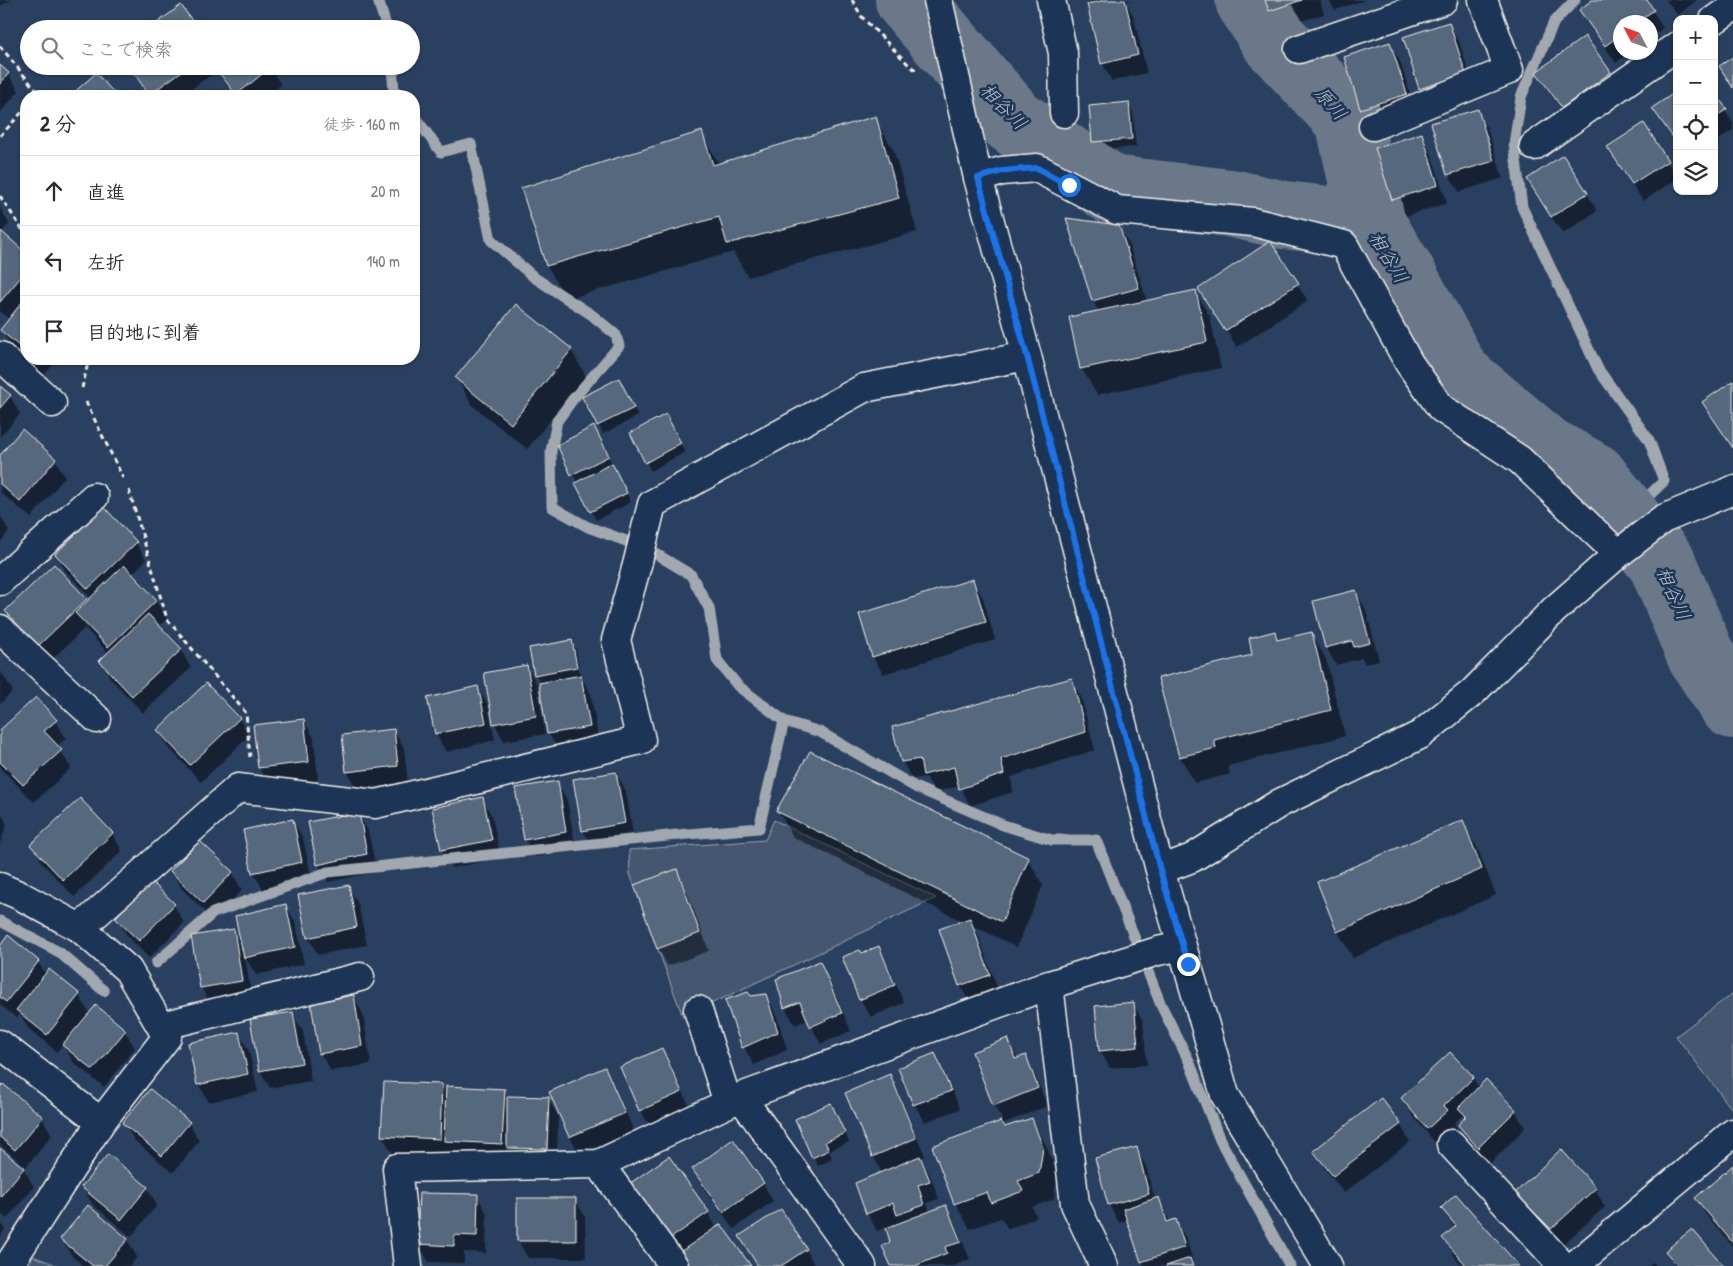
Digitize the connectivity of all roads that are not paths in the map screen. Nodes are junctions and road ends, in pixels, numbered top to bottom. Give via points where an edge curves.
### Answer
1 (938, 0) edge
2 (1050, 0) edge
3 (1443, 0) edge
4 (1483, 0) edge
5 (1733, 7) edge
6 (1718, 17) edge
7 (1299, 49) dead end
8 (1673, 49) edge
9 (1064, 113) dead end
10 (1373, 126) dead end
11 (1534, 146) dead end
12 (978, 178) junction
13 (0, 356) edge
14 (1027, 356) junction
15 (52, 403) dead end
16 (1733, 490) edge
17 (94, 497) dead end
18 (1618, 554) junction
19 (0, 581) edge
20 (0, 629) edge
21 (97, 719) dead end
22 (1160, 870) junction
23 (0, 887) edge
24 (80, 928) junction
25 (1182, 946) junction
26 (360, 977) dead end
27 (1049, 986) junction
28 (698, 1010) dead end
29 (161, 1026) junction
30 (3, 1052) edge
31 (735, 1100) junction
32 (101, 1122) junction
33 (1733, 1133) edge
34 (1451, 1144) dead end
35 (599, 1164) junction
36 (9, 1265) edge
37 (408, 1266) edge
38 (674, 1266) edge
39 (862, 1266) edge
40 (1103, 1266) edge
41 (1328, 1266) edge
42 (1564, 1266) edge
43 (1574, 1266) edge

1 - 12 street
2 - 9 street via 1063,53
3 - 7 street
4 - 10 street via 1509,70
5 - 6 street
8 - 11 street
12 - 14 street
12 - 18 street via 1002,171 1037,168 1117,210 1252,222 1344,245 1409,363 1441,408 1520,460
13 - 15 street
14 - 22 street
14 - 24 street via 864,388 652,504 616,640 641,740 376,804 238,788
16 - 18 street via 1663,518
17 - 19 street
18 - 22 street via 1554,610 1473,692 1420,734 1280,803 1192,858
20 - 21 street
22 - 25 street
23 - 24 street
24 - 29 street via 128,970
25 - 27 street
25 - 41 street via 1225,1095
26 - 29 street
27 - 31 street
27 - 40 street via 1075,1204
28 - 31 street
29 - 32 street via 167,1037
30 - 32 street
31 - 35 street
31 - 39 street
32 - 36 street
33 - 43 street
34 - 42 street
35 - 37 street via 396,1168
35 - 38 street

